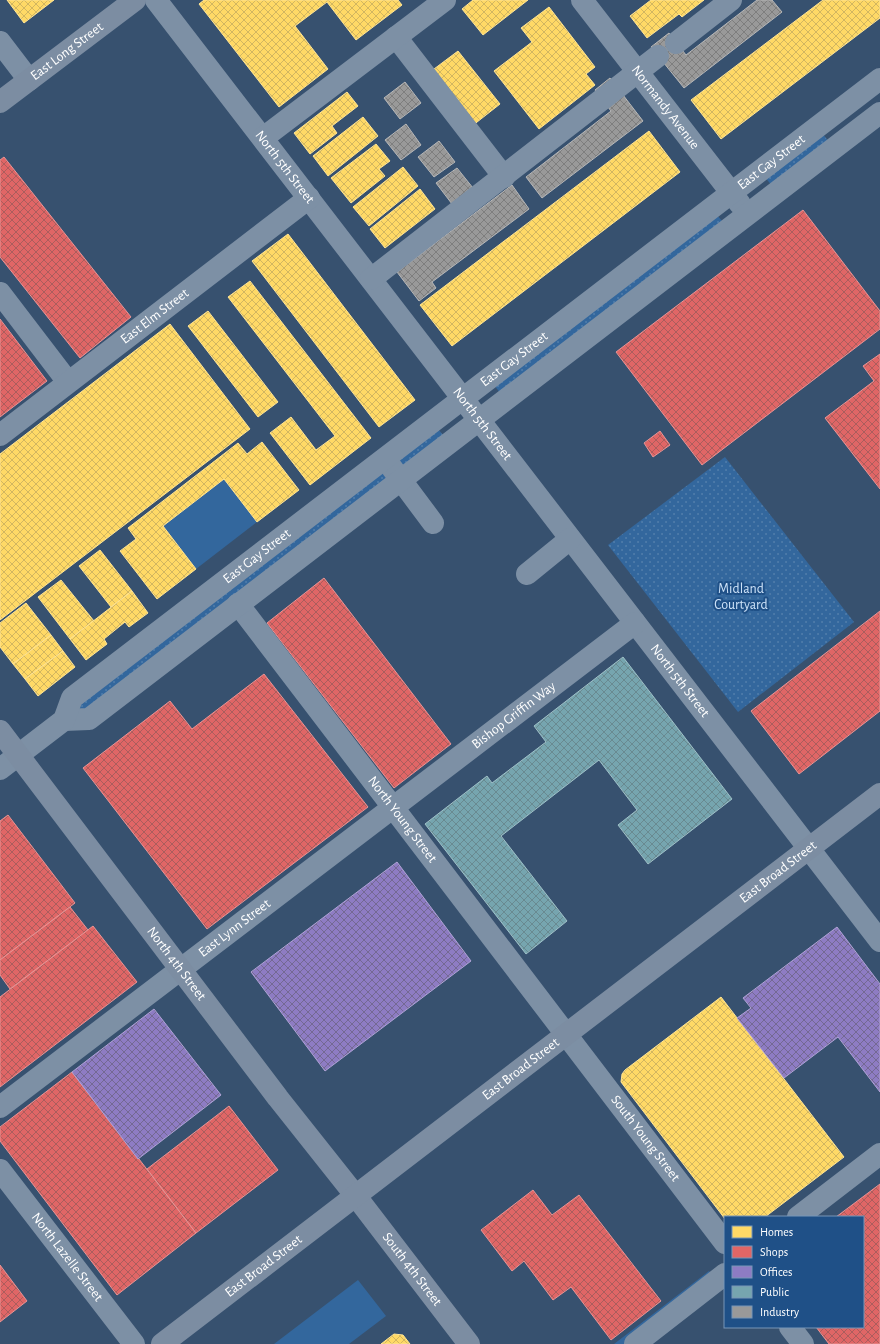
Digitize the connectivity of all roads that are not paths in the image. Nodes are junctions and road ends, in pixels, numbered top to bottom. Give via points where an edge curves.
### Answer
1 (135, 0) edge
2 (156, 0) edge
3 (445, 0) edge
4 (582, 0) edge
5 (731, 0) edge
6 (396, 37) junction
7 (0, 42) edge
8 (676, 42) dead end
9 (658, 56) dead end
10 (638, 72) junction
11 (880, 79) edge
12 (29, 80) junction
13 (0, 102) edge
14 (880, 113) edge
15 (262, 138) junction
16 (504, 176) junction
17 (730, 192) junction
18 (308, 198) junction
19 (748, 215) junction
20 (371, 279) junction
21 (0, 293) edge
22 (68, 382) junction
23 (462, 398) junction
24 (479, 420) junction
25 (0, 434) edge
26 (385, 457) junction
27 (401, 480) junction
28 (433, 523) dead end
29 (570, 539) junction
30 (527, 574) dead end
31 (238, 604) junction
32 (635, 623) junction
33 (64, 720) junction
34 (0, 731) edge
35 (18, 755) junction
36 (0, 769) edge
37 (880, 794) edge
38 (393, 807) junction
39 (808, 849) junction
40 (880, 940) edge
41 (180, 970) junction
42 (566, 1034) junction
43 (0, 1107) edge
44 (880, 1154) edge
45 (0, 1170) edge
46 (355, 1195) junction
47 (799, 1216) edge
48 (724, 1242) edge
49 (724, 1275) edge
50 (791, 1328) edge
51 (134, 1344) edge
52 (162, 1344) edge
53 (469, 1344) edge
54 (635, 1344) edge
55 (803, 1344) edge

1 - 12 main road, East Long Street
2 - 15 street, North 5th Street
3 - 6 street
4 - 10 street, Normandy Avenue
5 - 8 street
6 - 15 street
6 - 16 street
7 - 12 street
9 - 10 street
10 - 16 street
10 - 17 street, Normandy Avenue
11 - 17 street, East Gay Street
12 - 13 main road, East Long Street
14 - 19 street, East Gay Street
15 - 18 street, North 5th Street
16 - 20 street
17 - 19 street, Normandy Avenue
17 - 23 street, East Gay Street
18 - 20 street, North 5th Street
18 - 22 street, East Elm Street
19 - 24 street, East Gay Street
20 - 23 street, North 5th Street
21 - 22 street
22 - 25 street, East Elm Street
23 - 24 street, North 5th Street
23 - 26 street, East Gay Street
24 - 27 street, East Gay Street
24 - 29 street, North 5th Street
26 - 27 street
26 - 33 street, East Gay Street via 72,698
27 - 28 street
27 - 31 street, East Gay Street
29 - 30 street
29 - 32 street, North 5th Street
31 - 33 street, East Gay Street via 89,719
31 - 38 street, North Young Street
32 - 38 street, Bishop Griffin Way
32 - 39 street, North 5th Street
33 - 35 street
34 - 35 main road, North 4th Street
35 - 36 street
35 - 41 main road, North 4th Street
37 - 39 main road, East Broad Street
38 - 41 street, East Lynn Street
38 - 42 street, North Young Street
39 - 40 street, North 5th Street
39 - 42 main road, East Broad Street
41 - 43 street, East Lynn Street
41 - 46 main road, North 4th Street
42 - 46 main road, East Broad Street
42 - 48 street, South Young Street
44 - 47 street
45 - 51 street, North Lazelle Street
46 - 52 main road, East Broad Street
46 - 53 main road, South 4th Street
49 - 54 street
50 - 55 street

